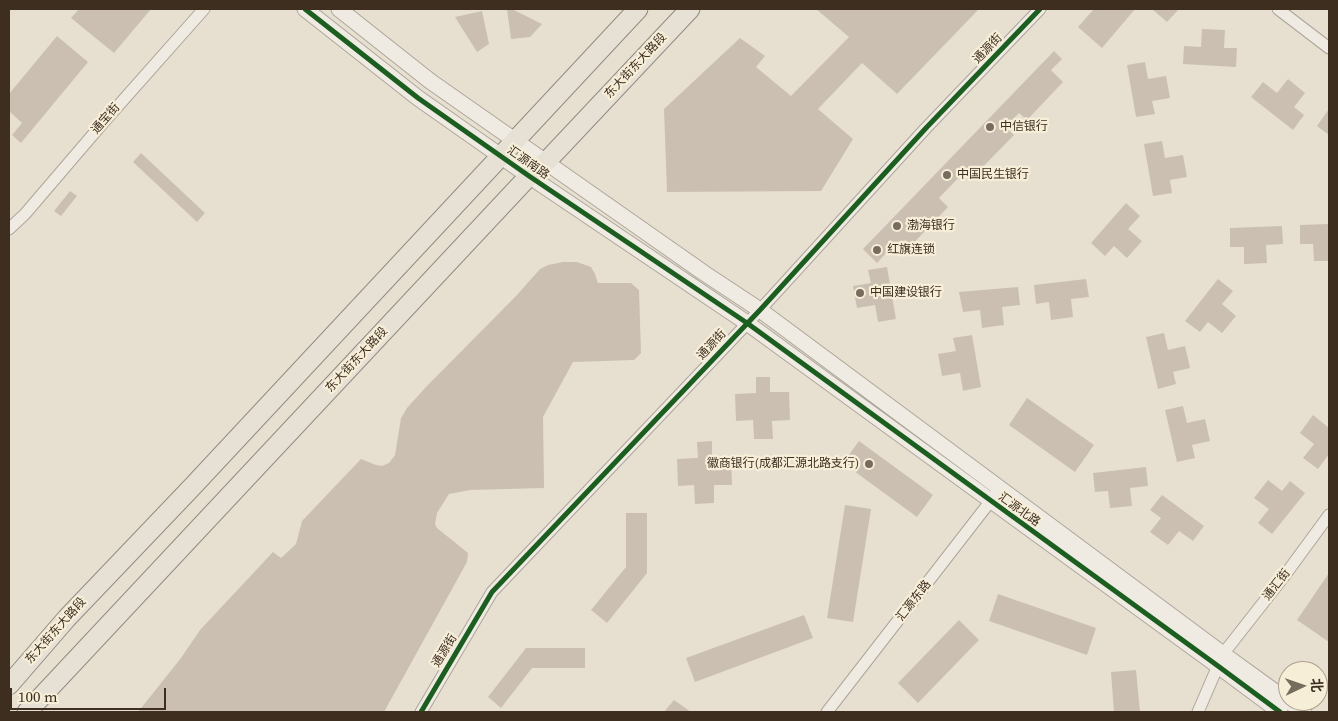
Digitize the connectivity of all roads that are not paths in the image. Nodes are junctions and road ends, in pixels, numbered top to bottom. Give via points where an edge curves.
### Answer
1 (204, 9) edge
2 (305, 9) edge
3 (339, 9) edge
4 (638, 9) edge
5 (690, 9) edge
6 (1040, 9) edge
7 (1278, 9) edge
8 (1329, 48) edge
9 (515, 140) junction
10 (501, 156) junction
11 (546, 162) junction
12 (529, 176) junction
13 (9, 229) edge
14 (760, 310) junction
15 (747, 323) junction
16 (1000, 489) junction
17 (991, 502) junction
18 (1329, 515) edge
19 (1221, 660) junction
20 (9, 685) edge
21 (1278, 695) edge
22 (27, 712) edge
23 (421, 712) edge
24 (827, 712) edge
25 (1198, 712) edge
26 (1280, 712) edge

1 - 13 street, 通宝街
2 - 10 street, 汇源南路 via 418,98
3 - 9 street, 汇源南路 via 430,81
4 - 9 main road, 东大街东大路段
5 - 11 main road, 东大街东大路段
6 - 14 street, 通源街
7 - 8 street
9 - 10 main road, 东大街东大路段
9 - 11 street, 汇源南路
10 - 12 street, 汇源南路
10 - 20 main road, 东大街东大路段 via 67,618
11 - 12 main road, 东大街东大路段
11 - 14 street, 汇源南路
12 - 15 street, 汇源南路
12 - 22 main road, 东大街东大路段
14 - 15 street, 通源街
14 - 16 street, 汇源北路
15 - 17 street, 汇源北路
15 - 23 street, 通源街 via 492,592
16 - 17 street, 汇源东路
16 - 19 street, 汇源北路
17 - 19 street, 汇源北路
17 - 24 street, 汇源东路
18 - 19 street, 通汇街
19 - 21 street, 汇源北路
19 - 25 street, 通汇街
19 - 26 street, 汇源北路

